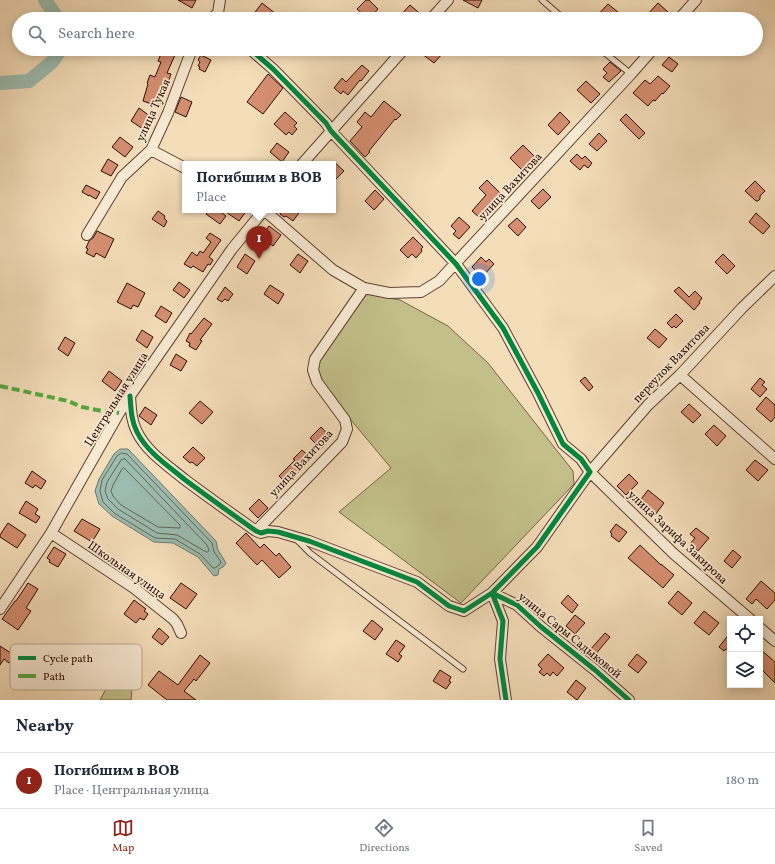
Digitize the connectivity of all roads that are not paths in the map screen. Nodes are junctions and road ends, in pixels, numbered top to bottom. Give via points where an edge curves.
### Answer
1 (220, 0) edge
2 (448, 0) edge
3 (542, 0) edge
4 (696, 0) edge
5 (218, 12) edge
6 (437, 12) edge
7 (556, 12) edge
8 (685, 12) edge
9 (189, 56) edge
10 (258, 56) edge
11 (398, 56) edge
12 (609, 56) edge
13 (647, 56) edge
14 (631, 74) junction
15 (331, 131) junction
16 (151, 150) junction
17 (305, 161) edge
18 (182, 166) edge
19 (262, 213) edge
20 (267, 213) edge
21 (87, 235) dead end
22 (456, 264) junction
23 (775, 276) edge
24 (364, 288) junction
25 (680, 375) junction
26 (130, 396) junction
27 (119, 413) junction
28 (132, 421) junction
29 (775, 459) edge
30 (590, 472) junction
31 (256, 531) junction
32 (51, 534) junction
33 (294, 537) junction
34 (492, 593) junction
35 (0, 609) edge
36 (746, 616) edge
37 (763, 631) edge
38 (181, 633) dead end
39 (775, 641) edge
40 (463, 669) dead end
41 (506, 700) edge
42 (629, 700) edge

1 - 5 street
2 - 6 street
3 - 7 lane
4 - 8 street
9 - 16 street, улица Тукая
10 - 15 street, улица Зарифа Закирова
11 - 15 street
12 - 14 lane
13 - 14 street, улица Вахитова
14 - 22 street, улица Вахитова
15 - 17 street
15 - 22 street, улица Зарифа Закирова
16 - 18 street
16 - 21 street, улица Тукая via 122,177
19 - 26 street, Центральная улица via 232,249
20 - 24 street, улица Вахитова via 333,270
22 - 24 street, улица Вахитова via 439,282 421,292 389,294
22 - 30 street, улица Зарифа Закирова via 503,328 563,444 582,459
23 - 25 street, переулок Вахитова
24 - 31 street, улица Вахитова via 315,359 313,370 317,382 345,420 347,429 342,442
25 - 29 street
25 - 30 street, переулок Вахитова via 648,405
26 - 27 street, Центральная улица
26 - 28 street
27 - 28 street
27 - 32 street, Центральная улица
28 - 31 street via 149,450 164,464 210,500
30 - 34 street, переулок Вахитова via 537,547
30 - 36 street, улица Зарифа Закирова via 674,554
31 - 33 street via 261,534 268,531 278,532
32 - 35 street, Центральная улица
32 - 38 street, Школьная улица via 134,588 173,619
33 - 34 street, переулок Вахитова via 417,582 449,606 464,611
33 - 40 lane via 310,553
34 - 41 street via 503,621 500,659
34 - 42 street, улица Сары Садыковой via 517,605
37 - 39 street

